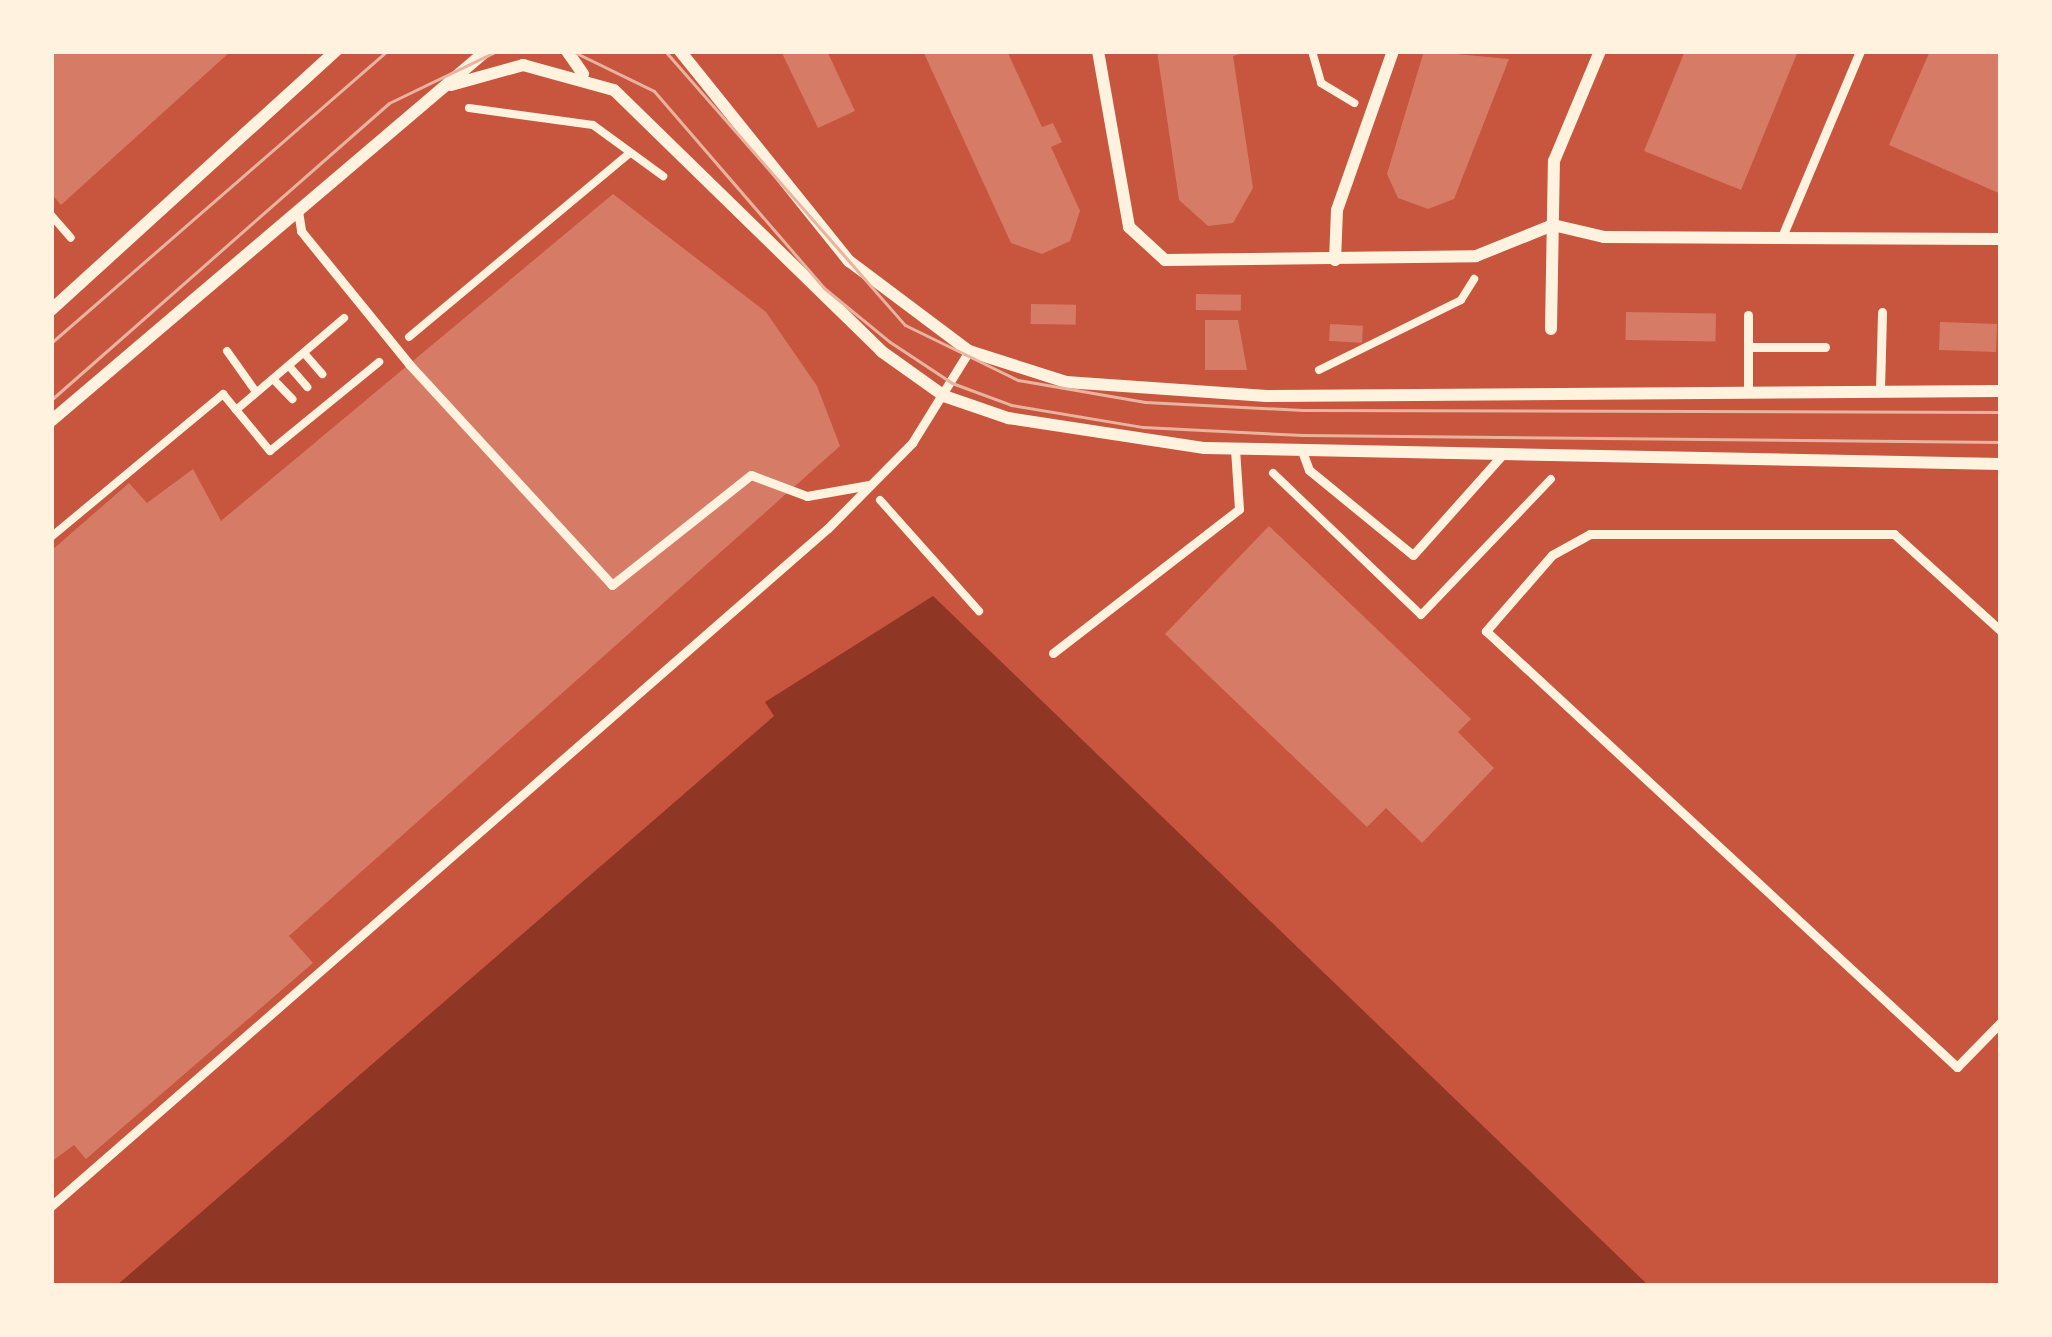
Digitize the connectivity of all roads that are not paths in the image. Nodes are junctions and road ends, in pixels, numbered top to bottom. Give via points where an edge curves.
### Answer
1 (336, 51) edge
2 (486, 51) edge
3 (567, 51) edge
4 (680, 51) edge
5 (1098, 51) edge
6 (1393, 51) edge
7 (1600, 51) edge
8 (1860, 51) edge
9 (584, 75) junction
10 (451, 85) junction
11 (297, 205) junction
12 (1553, 225) junction
13 (2001, 238) edge
14 (1781, 239) junction
15 (1335, 260) junction
16 (51, 310) edge
17 (1882, 312) dead end
18 (1748, 315) dead end
19 (1551, 329) dead end
20 (1748, 347) junction
21 (1825, 347) dead end
22 (968, 351) junction
23 (1748, 390) junction
24 (1880, 390) junction
25 (2001, 392) edge
26 (944, 396) junction
27 (51, 421) edge
28 (1235, 449) junction
29 (1302, 451) junction
30 (1502, 455) junction
31 (2001, 464) edge
32 (872, 485) junction
33 (2001, 631) edge
34 (1053, 653) dead end
35 (2001, 1022) edge
36 (51, 1206) edge

1 - 16 street
2 - 10 street
3 - 9 street
4 - 22 street via 849,261
5 - 15 street via 1126,215 1143,247 1178,263
6 - 15 street via 1336,210
7 - 12 street via 1554,160
8 - 14 lane
9 - 10 street via 524,65
9 - 26 street via 614,90 881,351
10 - 11 street
11 - 27 street
11 - 32 lane via 301,231 612,585 751,475 807,496
12 - 14 street via 1604,237
12 - 15 street via 1491,253
12 - 19 street
13 - 14 street
17 - 24 lane
18 - 20 lane
20 - 21 lane
20 - 23 lane
22 - 23 street via 1101,389 1267,396
22 - 26 lane
23 - 24 street
24 - 25 street
26 - 28 street via 1073,433
26 - 32 lane
28 - 29 street
28 - 34 lane via 1239,509
29 - 30 street
29 - 30 lane via 1309,470 1413,555
30 - 31 street
32 - 36 lane
33 - 35 lane via 1894,534 1590,534 1552,555 1486,631 1958,1067

